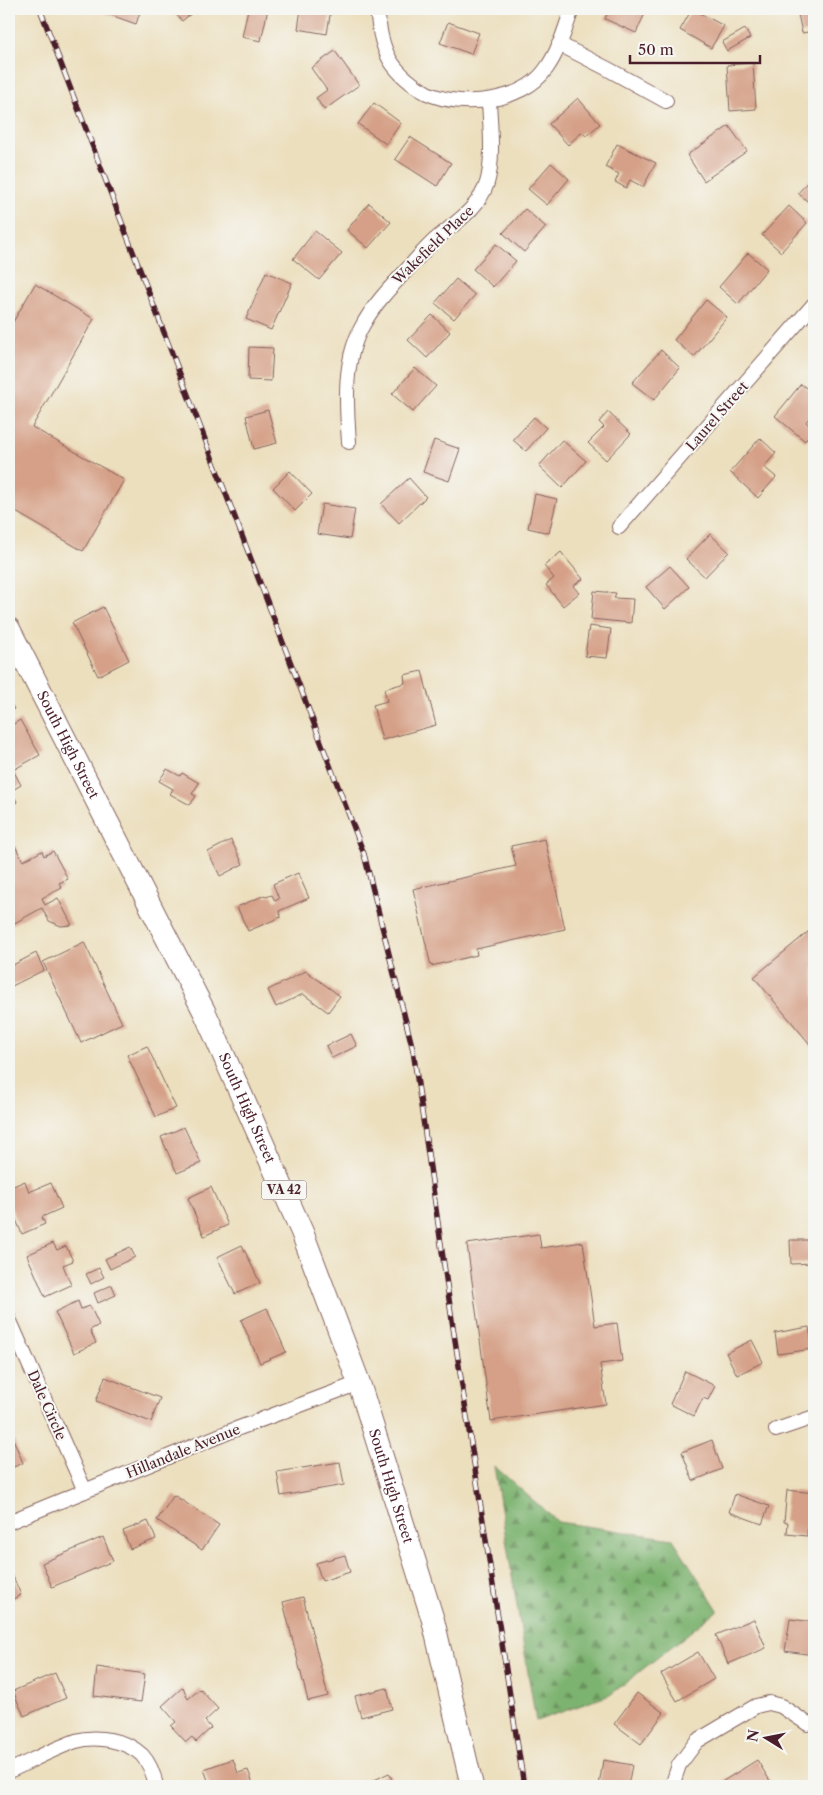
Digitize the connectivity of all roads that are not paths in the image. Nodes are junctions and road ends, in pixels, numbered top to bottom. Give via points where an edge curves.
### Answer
1 (377, 9) edge
2 (572, 9) edge
3 (559, 44) junction
4 (489, 100) junction
5 (666, 101) dead end
6 (814, 304) edge
7 (349, 442) dead end
8 (619, 527) dead end
9 (9, 628) edge
10 (9, 1319) edge
11 (359, 1383) junction
12 (814, 1417) edge
13 (776, 1430) dead end
14 (85, 1491) junction
15 (9, 1522) edge
16 (808, 1724) dead end
17 (9, 1770) edge
18 (156, 1786) edge
19 (472, 1786) edge
20 (672, 1786) edge

1 - 4 street via 381,40 390,61 410,82 443,98
2 - 3 street
3 - 4 street via 546,69 530,84 510,95
3 - 5 street
4 - 7 street, Wakefield Place via 488,182 480,198 391,286 371,311 355,340 348,372
6 - 8 street, Laurel Street
9 - 11 main road, South High Street / VA 42 via 205,1013 302,1232
10 - 14 street, Dale Circle
11 - 14 street, Hillandale Avenue
11 - 19 main road, South High Street / VA 42 via 433,1620
12 - 13 street
14 - 15 street, Hillandale Avenue
16 - 20 street via 781,1706 756,1706 696,1741 679,1765
17 - 18 street via 76,1741 109,1740 124,1744 142,1755

